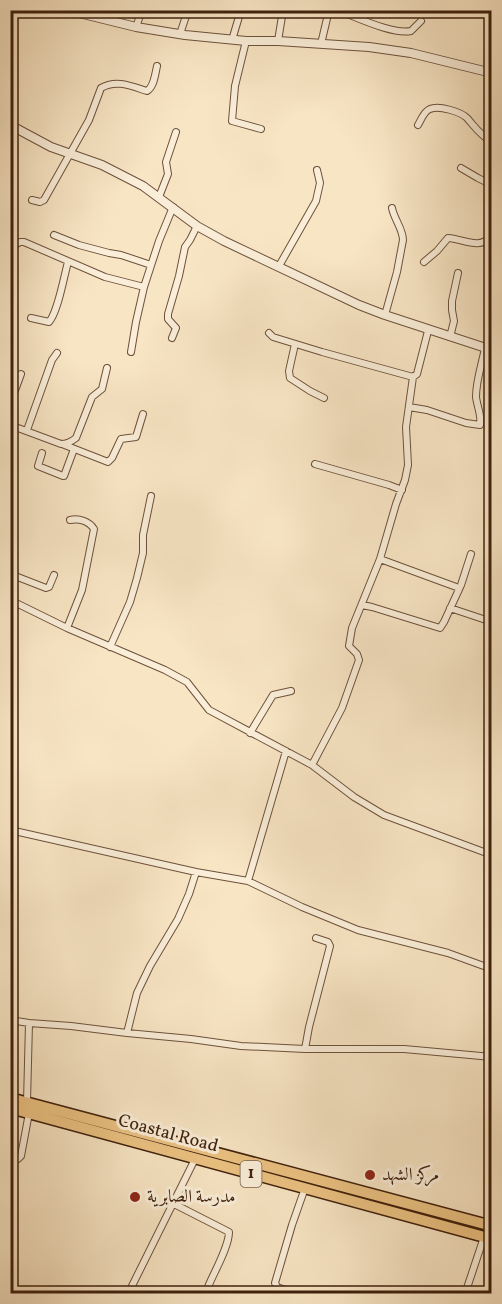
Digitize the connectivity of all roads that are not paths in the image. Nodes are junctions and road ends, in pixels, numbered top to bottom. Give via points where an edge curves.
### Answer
1 (67, 10) edge
2 (142, 10) edge
3 (188, 10) edge
4 (241, 10) edge
5 (284, 10) edge
6 (329, 10) edge
7 (337, 10) edge
8 (421, 21) dead end
9 (136, 27) junction
10 (180, 34) junction
11 (232, 40) junction
12 (246, 41) junction
13 (278, 41) junction
14 (321, 44) junction
15 (157, 66) dead end
16 (492, 73) edge
17 (10, 125) edge
18 (418, 125) dead end
19 (261, 129) dead end
20 (176, 132) dead end
21 (492, 142) edge
22 (70, 154) junction
23 (461, 168) dead end
24 (317, 170) dead end
25 (492, 185) edge
26 (159, 197) junction
27 (32, 200) dead end
28 (173, 207) junction
29 (392, 208) dead end
30 (197, 226) junction
31 (54, 235) dead end
32 (492, 235) edge
33 (10, 248) edge
34 (68, 262) junction
35 (424, 262) dead end
36 (151, 265) junction
37 (279, 267) junction
38 (458, 273) dead end
39 (144, 287) junction
40 (385, 315) junction
41 (31, 318) dead end
42 (428, 331) junction
43 (269, 333) dead end
44 (450, 337) junction
45 (172, 338) dead end
46 (295, 344) junction
47 (488, 349) edge
48 (131, 352) dead end
49 (57, 353) dead end
50 (107, 368) dead end
51 (21, 375) dead end
52 (413, 377) junction
53 (324, 398) dead end
54 (10, 404) edge
55 (408, 407) junction
56 (143, 414) dead end
57 (10, 425) edge
58 (27, 430) junction
59 (61, 444) junction
60 (74, 449) junction
61 (42, 453) dead end
62 (315, 464) dead end
63 (402, 490) junction
64 (151, 496) dead end
65 (70, 520) dead end
66 (471, 554) dead end
67 (380, 559) junction
68 (10, 574) edge
69 (54, 575) dead end
70 (459, 588) junction
71 (13, 601) edge
72 (362, 604) junction
73 (450, 608) junction
74 (10, 614) edge
75 (492, 622) edge
76 (67, 628) junction
77 (110, 647) junction
78 (291, 691) dead end
79 (250, 733) junction
80 (286, 751) junction
81 (312, 765) junction
82 (10, 830) edge
83 (492, 855) edge
84 (196, 872) junction
85 (248, 881) junction
86 (316, 938) dead end
87 (492, 969) edge
88 (10, 1020) edge
89 (29, 1023) junction
90 (127, 1033) junction
91 (305, 1049) junction
92 (492, 1057) edge
93 (10, 1098) edge
94 (28, 1107) junction
95 (10, 1108) edge
96 (10, 1158) edge
97 (195, 1159) junction
98 (305, 1188) junction
99 (340, 1191) junction
100 (174, 1204) junction
101 (492, 1226) edge
102 (488, 1238) edge
103 (208, 1287) dead end
104 (128, 1293) edge
105 (297, 1293) edge
106 (465, 1293) edge

1 - 9 street
2 - 9 street
3 - 10 street
4 - 11 street
5 - 13 street
6 - 14 street
7 - 8 street via 402,32 411,31
9 - 10 street
10 - 11 street
11 - 12 street
12 - 13 street
12 - 19 street via 235,86 232,121
13 - 14 street
14 - 16 street via 411,53
15 - 22 street via 147,91 115,83 101,88
17 - 22 street
18 - 21 street via 430,109 443,109 466,116
20 - 26 street
22 - 26 street via 119,173
22 - 27 street via 43,201
23 - 25 street
24 - 37 street via 320,183 316,201
26 - 28 street
28 - 30 street
28 - 36 street
29 - 40 street via 403,240
30 - 37 street
30 - 45 street via 185,247 168,315 176,326
31 - 36 street
32 - 35 street via 477,244 448,238
33 - 34 street via 24,242
34 - 39 street
34 - 41 street via 51,320
36 - 39 street
37 - 40 street
38 - 44 street
39 - 48 street
40 - 42 street
42 - 44 street
42 - 52 street
43 - 46 street
44 - 47 street
46 - 52 street
46 - 53 street via 290,378
47 - 55 street via 477,385 480,425
49 - 58 street
50 - 59 street via 101,390 92,397 76,438
51 - 54 street
52 - 55 street
55 - 63 street via 408,465
56 - 60 street via 136,437 121,439 110,461
57 - 58 street
58 - 59 street
59 - 60 street
60 - 61 street via 64,476 38,466
62 - 63 street
63 - 67 street
64 - 77 street via 137,578
65 - 76 street via 88,522 94,529 82,590
66 - 70 street
67 - 70 street
67 - 72 street
68 - 69 street via 46,588
70 - 73 street
71 - 74 street
71 - 76 street
72 - 73 street via 437,628
72 - 81 street via 349,646 358,660 342,708
73 - 75 street
76 - 77 street
77 - 79 street via 187,682 209,710
78 - 79 street via 273,695
79 - 80 street
80 - 81 street
80 - 85 street
81 - 83 street via 354,798 384,815
82 - 84 street
84 - 85 street
84 - 90 street via 178,919 137,993
85 - 87 street via 358,930
86 - 91 street via 328,942 330,948
88 - 89 street
89 - 90 street
89 - 94 street
90 - 91 street
91 - 92 street via 404,1049
93 - 94 highway, Coastal Road
94 - 95 highway, Coastal Road / 1
94 - 96 street via 21,1156
94 - 97 highway, Coastal Road / 1
94 - 99 highway, Coastal Road
97 - 98 highway, Coastal Road / 1
97 - 100 street
98 - 99 highway, Coastal Road / 1
98 - 105 street via 275,1284
99 - 101 highway, Coastal Road
99 - 102 highway, Coastal Road / 1
100 - 103 street via 229,1233
100 - 104 street
102 - 106 street

